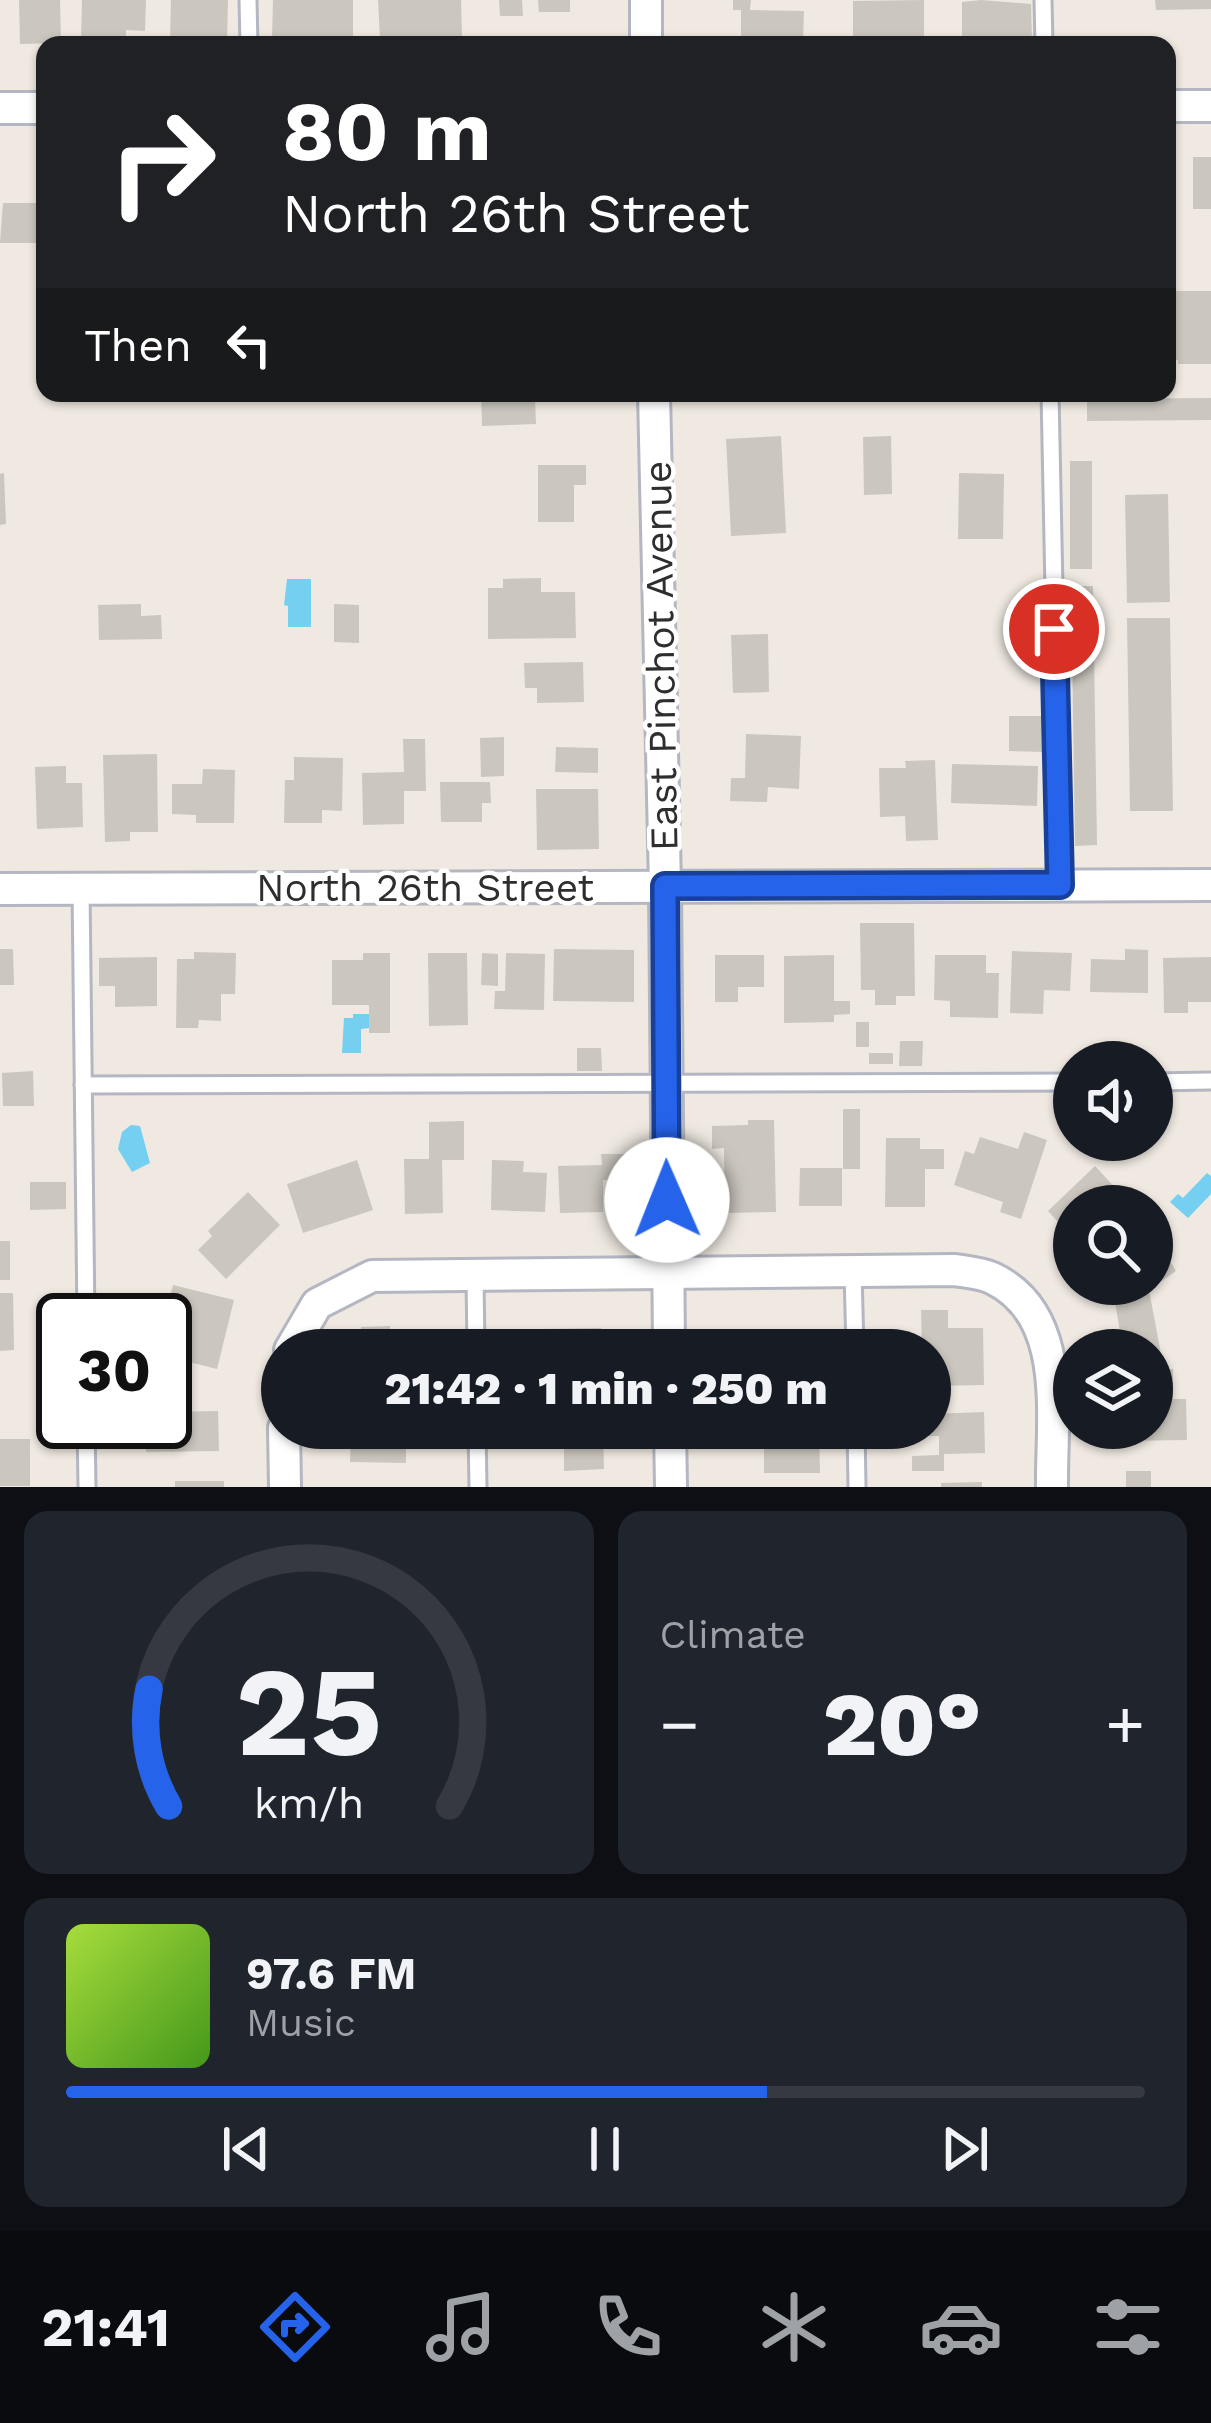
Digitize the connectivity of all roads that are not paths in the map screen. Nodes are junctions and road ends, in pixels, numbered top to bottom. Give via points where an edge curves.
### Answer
1 (248, 0) edge
2 (646, 0) edge
3 (1043, 0) edge
4 (249, 36) edge
5 (646, 36) edge
6 (1044, 36) edge
7 (1176, 106) edge
8 (1211, 106) edge
9 (0, 108) edge
10 (36, 108) edge
11 (654, 402) edge
12 (1050, 402) edge
13 (1211, 884) edge
14 (1060, 885) junction
15 (665, 886) junction
16 (81, 888) junction
17 (0, 889) edge
18 (1053, 1082) edge
19 (1173, 1082) edge
20 (1211, 1082) edge
21 (83, 1084) junction
22 (664, 1084) junction
23 (854, 1271) junction
24 (668, 1274) junction
25 (475, 1278) junction
26 (86, 1293) edge
27 (302, 1329) edge
28 (476, 1329) edge
29 (669, 1329) edge
30 (855, 1329) edge
31 (86, 1449) edge
32 (284, 1449) edge
33 (477, 1449) edge
34 (670, 1449) edge
35 (856, 1449) edge
36 (87, 1487) edge
37 (285, 1487) edge
38 (478, 1487) edge
39 (671, 1487) edge
40 (857, 1487) edge
41 (1052, 1487) edge

1 - 4 lane
2 - 5 street
3 - 6 lane
7 - 8 street
9 - 10 street
11 - 15 street, East Pinchot Avenue
12 - 14 lane
13 - 14 street, North 26th Street
14 - 15 street, North 26th Street
15 - 16 street, North 26th Street
15 - 22 street, East Pinchot Avenue
16 - 17 street, North 26th Street
16 - 21 lane
18 - 22 lane
19 - 20 lane
21 - 22 lane
21 - 26 lane
22 - 24 street, East Pinchot Avenue
23 - 24 street
23 - 30 lane
23 - 41 street via 955,1270 990,1277 1016,1294 1044,1334 1050,1359
24 - 25 street
24 - 29 street, East Pinchot Avenue
25 - 27 street via 372,1276 317,1304
25 - 28 lane
31 - 36 lane
32 - 37 street
33 - 38 lane
34 - 39 street
35 - 40 lane

